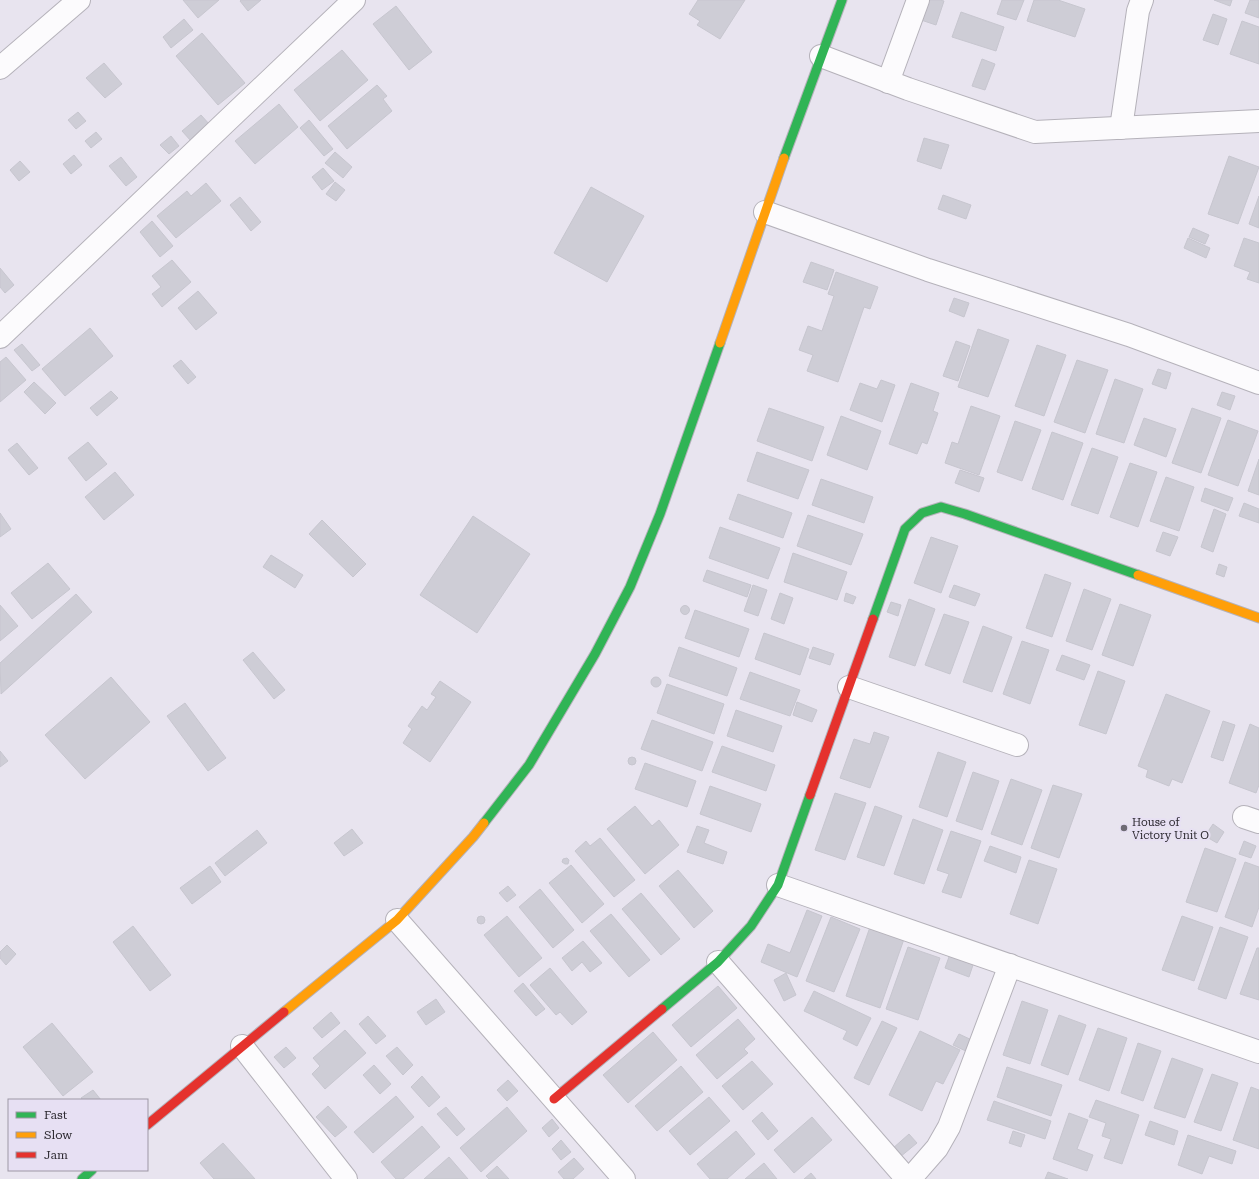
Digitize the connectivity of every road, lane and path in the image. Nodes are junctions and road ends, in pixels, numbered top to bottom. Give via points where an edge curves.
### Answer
1 (79, 0) edge
2 (354, 0) edge
3 (842, 0) edge
4 (918, 0) edge
5 (1142, 0) edge
6 (821, 56) junction
7 (0, 68) edge
8 (888, 82) junction
9 (1259, 121) edge
10 (1121, 128) junction
11 (765, 212) junction
12 (0, 337) edge
13 (1259, 383) edge
14 (1259, 618) edge
15 (849, 687) junction
16 (1017, 745) dead end
17 (778, 885) junction
18 (397, 920) junction
19 (718, 962) junction
20 (1010, 965) junction
21 (242, 1046) junction
22 (1259, 1052) edge
23 (554, 1099) junction
24 (148, 1124) edge
25 (91, 1171) edge
26 (82, 1179) edge
27 (346, 1179) edge
28 (624, 1179) edge
29 (908, 1179) edge

1 - 7 street
2 - 12 street
3 - 6 street
4 - 8 street
5 - 10 street via 1138,11
6 - 8 street
6 - 11 street
8 - 10 street via 1035,132
9 - 10 street
11 - 13 street via 928,270 1129,335
11 - 18 street via 660,514 630,587 599,647 529,765 473,837
14 - 15 street via 941,507 922,513 905,529
15 - 16 street
15 - 17 street
17 - 19 street via 751,926
17 - 20 street
18 - 21 street
18 - 23 street
19 - 23 street
19 - 29 street
20 - 22 street
20 - 29 street via 949,1127 937,1148
21 - 24 street
21 - 27 street
23 - 28 street
25 - 26 street

